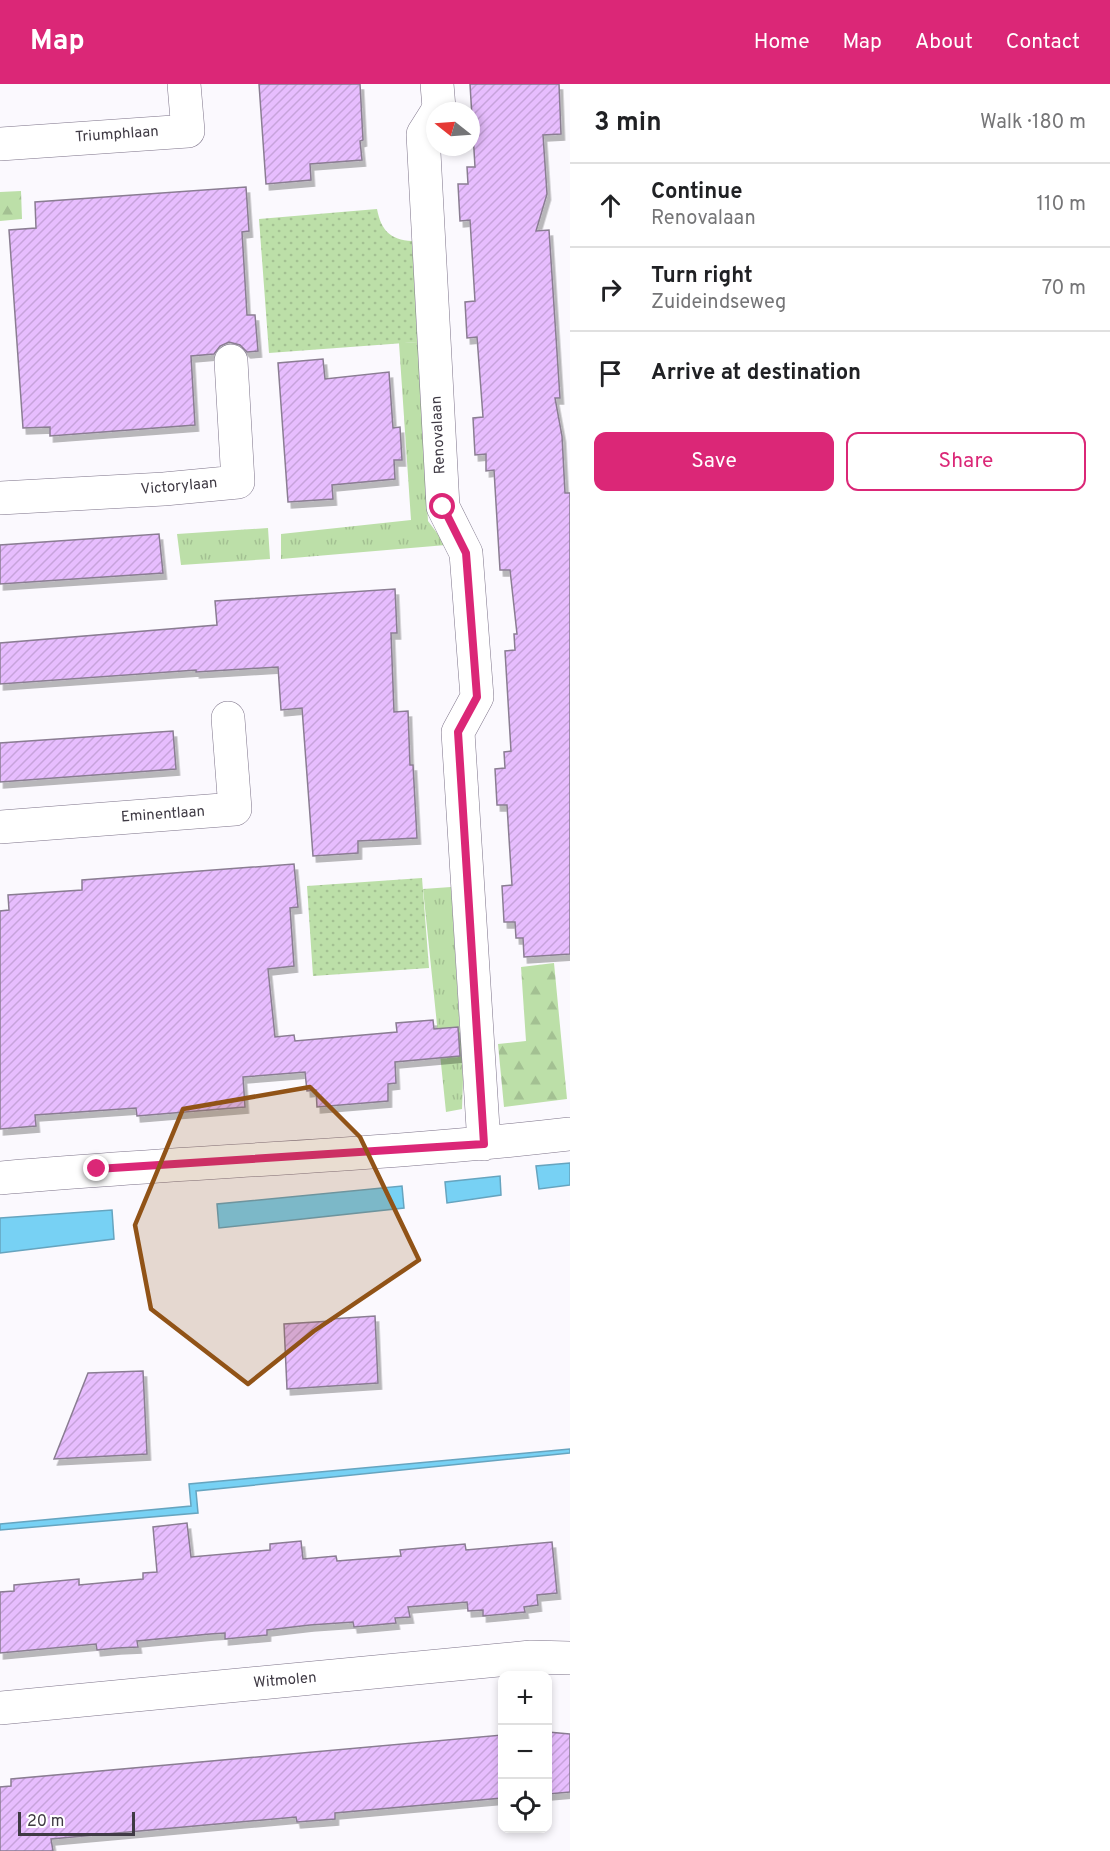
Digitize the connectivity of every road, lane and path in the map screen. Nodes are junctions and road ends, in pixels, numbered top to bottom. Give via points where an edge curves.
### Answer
1 (184, 84) edge
2 (437, 84) edge
3 (438, 102) edge
4 (426, 129) edge
5 (0, 144) edge
6 (231, 362) dead end
7 (0, 498) edge
8 (228, 718) dead end
9 (0, 827) edge
10 (570, 1134) edge
11 (484, 1144) junction
12 (0, 1178) edge
13 (570, 1658) edge
14 (0, 1708) edge

1 - 5 street, Triumphlaan via 188,131
2 - 3 street, Renovalaan
4 - 11 street, Renovalaan via 423,134 443,507 466,553 477,697 458,732
6 - 7 street, Victorylaan via 237,482
8 - 9 street, Eminentlaan via 235,809
10 - 11 street
11 - 12 street
13 - 14 street, Witmolen via 531,1657

